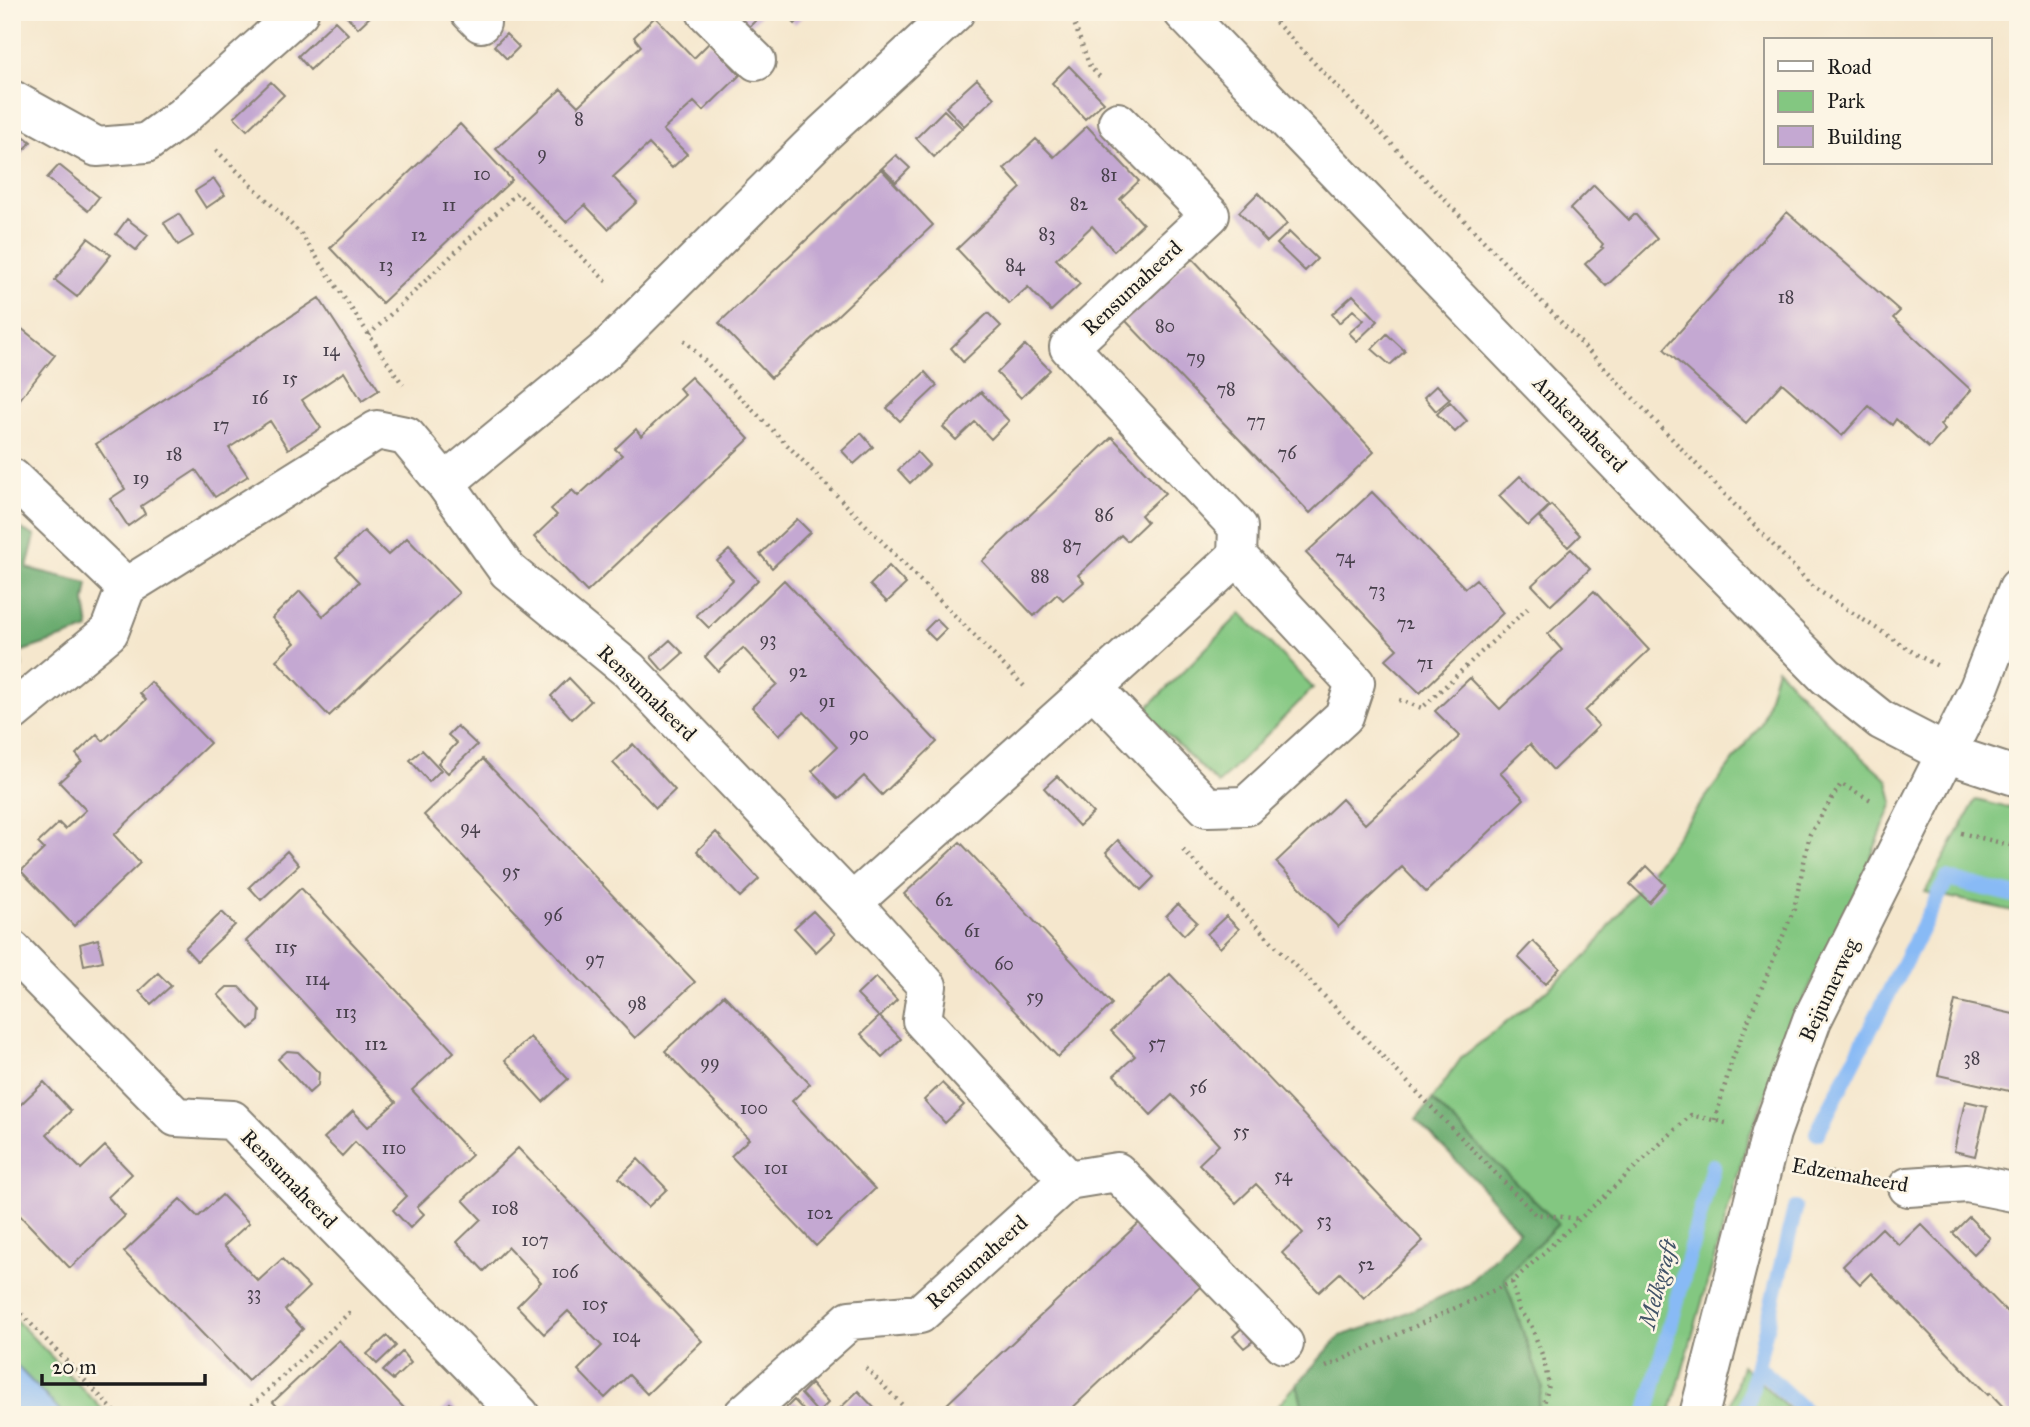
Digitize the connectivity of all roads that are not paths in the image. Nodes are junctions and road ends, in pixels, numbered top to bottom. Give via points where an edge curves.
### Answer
1 (299, 12) edge
2 (706, 12) edge
3 (955, 12) edge
4 (1183, 12) edge
5 (756, 61) dead end
6 (12, 100) edge
7 (1118, 122) road end
8 (12, 478) edge
9 (445, 483) junction
10 (1237, 556) junction
11 (126, 587) junction
12 (2018, 587) edge
13 (1094, 689) junction
14 (12, 712) edge
15 (1945, 753) junction
16 (2018, 777) edge
17 (852, 903) junction
18 (12, 950) edge
19 (1068, 1180) junction
20 (1908, 1187) road end
21 (2018, 1193) edge
22 (1284, 1344) road end
23 (520, 1415) edge
24 (743, 1415) edge
25 (1699, 1415) edge

1 - 6 street via 183,116 146,143 97,148
2 - 5 street
3 - 9 street via 824,133 604,352
4 - 15 street, Amkemaheerd via 1826,676 1881,720
7 - 10 street, Rensumaheerd via 1210,215 1069,347 1238,527
8 - 11 street
9 - 11 street, Rensumaheerd via 406,436 377,430
9 - 17 street, Rensumaheerd via 508,571 629,670
10 - 13 street
10 - 13 street via 1355,683 1343,716 1246,806 1207,807
11 - 14 street via 109,632
12 - 15 street, Beijumerweg via 1979,688
13 - 17 street
15 - 16 street, Amkemaheerd
15 - 25 street, Beijumerweg via 1812,1020 1768,1147
17 - 19 street, Rensumaheerd via 928,986 922,1020
18 - 23 street, Rensumaheerd via 176,1117 232,1120
19 - 22 street via 1117,1172
19 - 24 street, Rensumaheerd via 920,1314 850,1320
20 - 21 street, Edzemaheerd via 1967,1183

